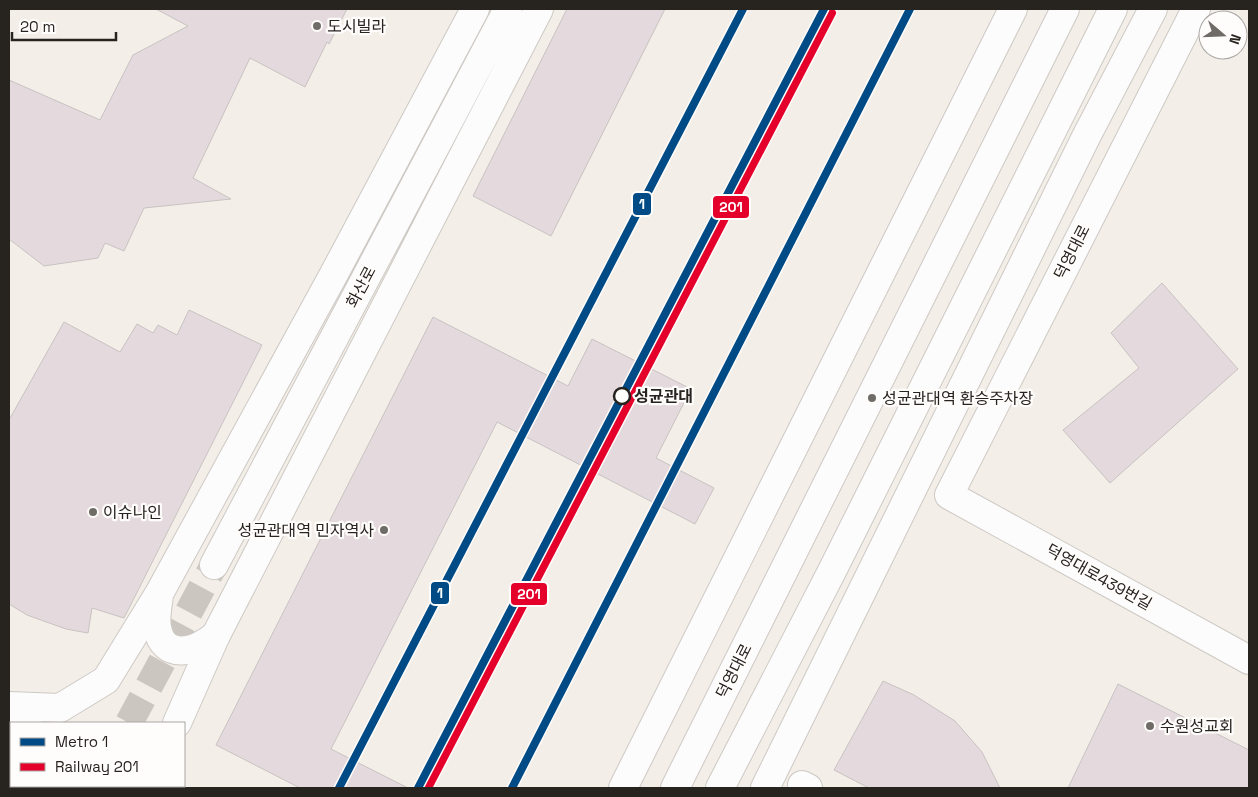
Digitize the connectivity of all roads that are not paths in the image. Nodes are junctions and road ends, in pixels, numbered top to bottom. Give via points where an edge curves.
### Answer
1 (475, 9) edge
2 (508, 9) edge
3 (539, 9) edge
4 (1013, 9) edge
5 (1065, 9) edge
6 (1113, 9) edge
7 (1153, 9) edge
8 (1196, 9) edge
9 (949, 495) joint
10 (214, 565) tunnel mouth
11 (160, 592) junction
12 (216, 635) junction
13 (1249, 660) edge
14 (9, 707) edge
15 (27, 722) edge
16 (177, 722) edge
17 (623, 788) edge
18 (675, 788) edge
19 (720, 788) edge
20 (766, 788) edge

1 - 11 street via 336,272
2 - 10 street, 화산로
3 - 12 street
4 - 17 street
5 - 18 street, 덕영대로
6 - 19 street
7 - 20 street via 1087,135
8 - 9 street, 덕영대로
9 - 13 street, 덕영대로439번길
11 - 12 street via 157,627 167,646 180,651 197,648
11 - 14 street via 106,680 60,708
12 - 16 street
14 - 15 street

